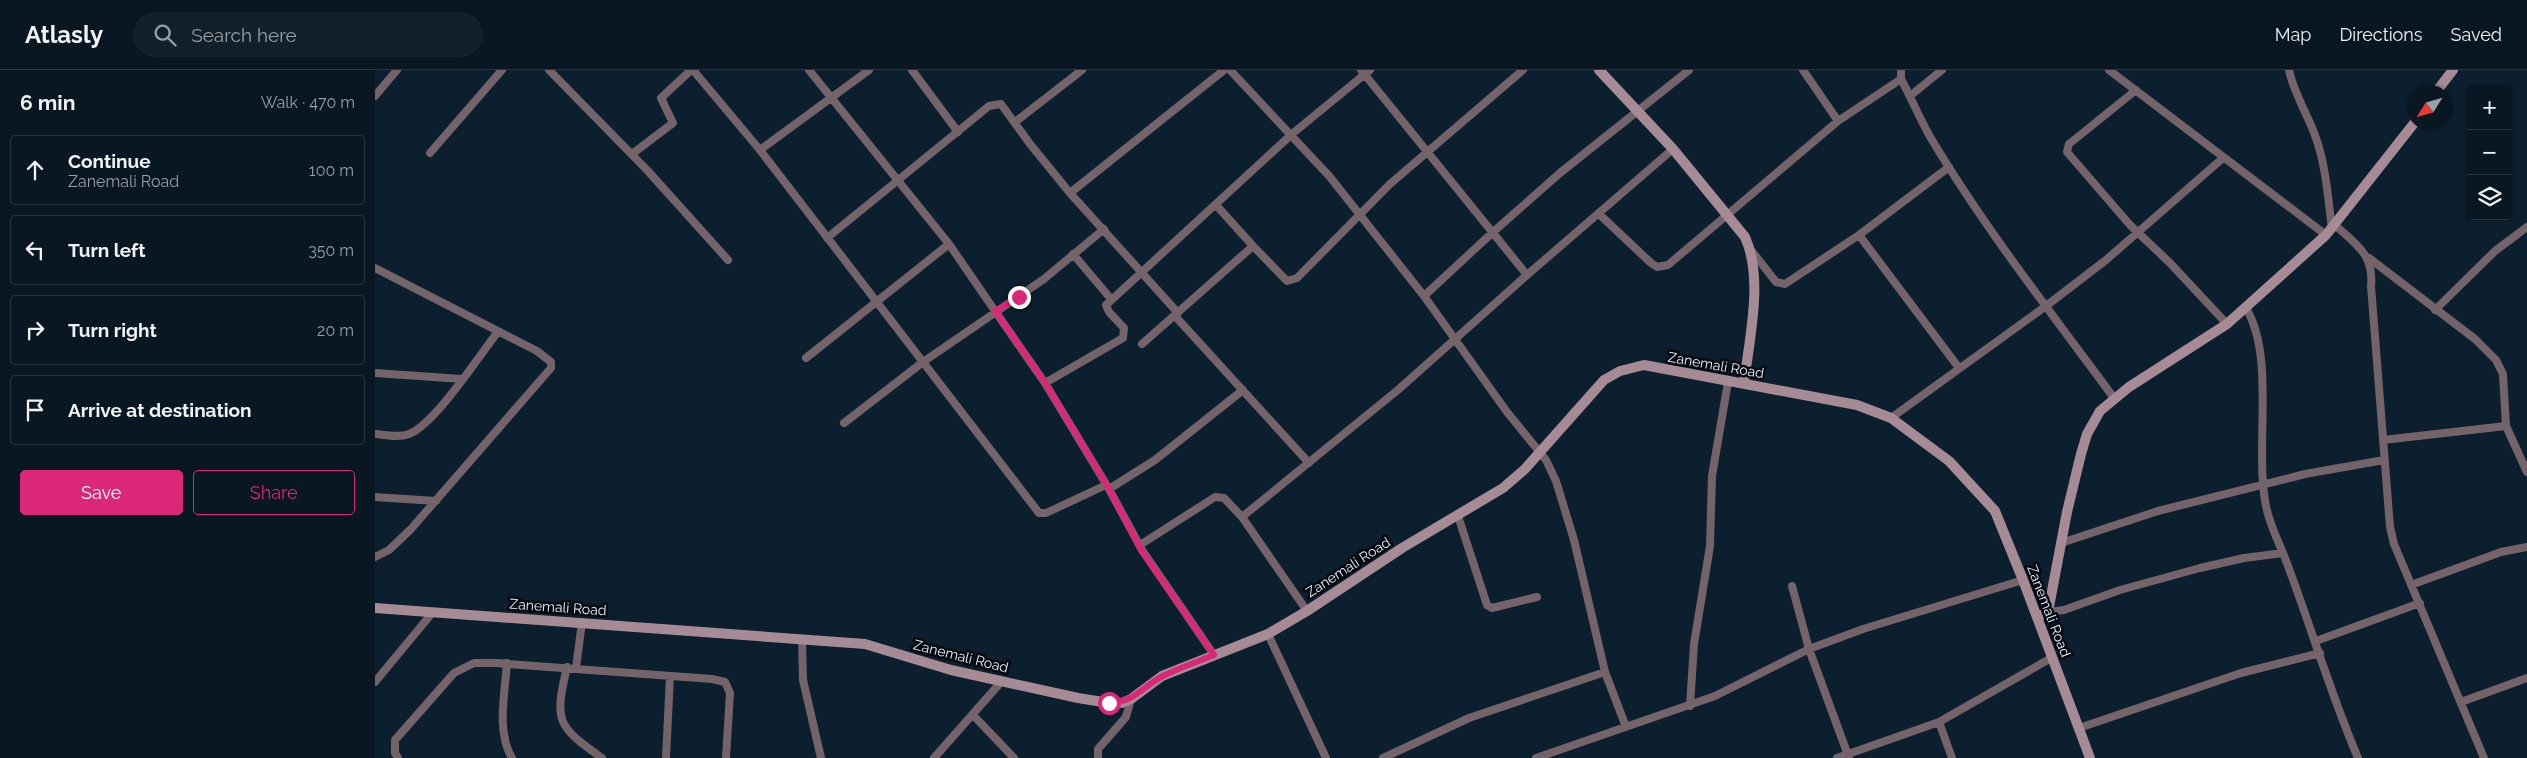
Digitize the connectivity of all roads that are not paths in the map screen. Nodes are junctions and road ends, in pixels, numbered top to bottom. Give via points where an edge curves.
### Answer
1 (397, 70) edge
2 (502, 70) edge
3 (549, 70) edge
4 (692, 70) edge
5 (809, 70) edge
6 (869, 70) edge
7 (912, 70) edge
8 (1082, 70) edge
9 (1224, 70) edge
10 (1230, 70) edge
11 (1523, 70) edge
12 (1599, 70) edge
13 (1689, 70) edge
14 (1803, 70) edge
15 (1901, 70) edge
16 (1942, 70) edge
17 (2109, 70) edge
18 (2289, 70) edge
19 (2453, 70) edge
20 (1366, 71) edge
21 (1901, 79) junction
22 (2441, 85) edge
23 (2135, 90) junction
24 (375, 96) edge
25 (1910, 96) junction
26 (831, 98) junction
27 (1639, 111) junction
28 (1838, 121) junction
29 (1015, 122) junction
30 (2409, 130) edge
31 (957, 132) junction
32 (1292, 134) junction
33 (1673, 149) junction
34 (760, 150) junction
35 (1426, 151) junction
36 (430, 153) dead end
37 (632, 154) junction
38 (2223, 158) junction
39 (1949, 167) junction
40 (897, 181) junction
41 (1070, 193) junction
42 (1215, 205) junction
43 (1360, 214) junction
44 (1599, 214) junction
45 (1726, 215) junction
46 (2527, 227) edge
47 (1104, 229) junction
48 (2331, 230) junction
49 (1491, 233) junction
50 (2138, 233) junction
51 (1859, 236) junction
52 (827, 238) junction
53 (949, 244) junction
54 (1253, 246) junction
55 (1751, 250) junction
56 (1073, 254) junction
57 (2369, 258) junction
58 (728, 260) dead end
59 (375, 268) edge
60 (1140, 272) junction
61 (1527, 275) junction
62 (1424, 296) junction
63 (1111, 299) junction
64 (876, 300) junction
65 (2046, 306) junction
66 (2246, 308) junction
67 (2435, 310) junction
68 (995, 311) junction
69 (1176, 315) junction
70 (2227, 324) junction
71 (497, 333) junction
72 (1455, 339) junction
73 (1142, 344) dead end
74 (806, 358) dead end
75 (923, 362) junction
76 (1959, 368) junction
77 (375, 373) edge
78 (462, 380) junction
79 (1728, 382) junction
80 (1045, 383) junction
81 (1744, 384) junction
82 (1243, 390) junction
83 (2114, 398) junction
84 (1891, 418) junction
85 (844, 423) dead end
86 (2506, 426) junction
87 (375, 434) edge
88 (2383, 440) junction
89 (1539, 453) junction
90 (2384, 460) junction
91 (1309, 463) junction
92 (2527, 472) edge
93 (2263, 485) junction
94 (1107, 487) junction
95 (375, 497) edge
96 (436, 501) junction
97 (1457, 516) junction
98 (1242, 517) junction
99 (2061, 543) junction
100 (1140, 545) junction
101 (2527, 547) edge
102 (2283, 553) junction
103 (375, 557) edge
104 (2023, 580) junction
105 (2411, 585) junction
106 (1792, 586) dead end
107 (1537, 597) dead end
108 (2420, 603) junction
109 (375, 608) edge
110 (1307, 611) junction
111 (433, 612) junction
112 (2048, 612) junction
113 (2037, 617) junction
114 (582, 622) junction
115 (1268, 634) junction
116 (802, 640) junction
117 (2315, 641) junction
118 (1809, 649) junction
119 (2320, 653) junction
120 (1214, 655) junction
121 (2053, 657) junction
122 (507, 663) junction
123 (571, 668) junction
124 (1605, 672) junction
125 (670, 676) junction
126 (2527, 678) edge
127 (1002, 681) junction
128 (375, 682) edge
129 (1131, 699) junction
130 (2461, 702) junction
131 (1691, 706) junction
132 (973, 715) junction
133 (1939, 722) junction
134 (1626, 727) junction
135 (2079, 728) junction
136 (1849, 756) edge
137 (398, 758) edge
138 (512, 758) edge
139 (602, 758) edge
140 (666, 758) edge
141 (726, 758) edge
142 (821, 758) edge
143 (934, 758) edge
144 (1014, 758) edge
145 (1098, 758) edge
146 (1326, 758) edge
147 (1383, 758) edge
148 (1536, 758) edge
149 (1837, 758) edge
150 (1952, 758) edge
151 (2090, 758) edge
152 (2358, 758) edge
153 (2484, 758) edge

1 - 24 street
2 - 36 street
3 - 37 street
4 - 34 street
4 - 37 street via 661,98 673,123
5 - 26 street
6 - 26 street
7 - 31 street
8 - 29 street
9 - 41 street
10 - 32 street
11 - 35 street
12 - 27 street
13 - 27 street
14 - 28 street
15 - 21 street
16 - 25 street
17 - 23 street
18 - 48 street via 2321,154
19 - 22 street
20 - 32 street
20 - 35 street
21 - 25 street
21 - 28 street
23 - 38 street
23 - 50 street via 2066,148 2069,156
25 - 39 street
26 - 34 street
26 - 40 street
27 - 33 street
27 - 49 street
28 - 45 street
29 - 31 street via 1004,106 997,104 989,106
29 - 41 street
30 - 48 street
31 - 40 street
32 - 42 street
32 - 43 street
33 - 44 street
33 - 45 street
34 - 52 street
35 - 43 street
35 - 49 street
37 - 58 street
38 - 48 street
38 - 50 street
39 - 51 street
39 - 65 street
40 - 52 street
40 - 53 street
41 - 47 street
42 - 54 street
42 - 60 street
43 - 54 street via 1292,281 1287,281
43 - 62 street
44 - 45 street via 1651,263 1662,268
44 - 61 street
45 - 55 street via 1745,237
46 - 67 street via 2495,251
47 - 56 street
47 - 60 street
48 - 57 street
48 - 66 street
49 - 61 street
49 - 62 street
50 - 65 street
50 - 70 street via 2170,262
51 - 55 street via 1782,285 1776,282
51 - 76 street
52 - 64 street
53 - 64 street
53 - 68 street
54 - 69 street
55 - 81 street via 1755,278
56 - 63 street
56 - 68 street via 1044,279
57 - 67 street
57 - 88 street
59 - 71 street
60 - 63 street
60 - 69 street
61 - 72 street
62 - 72 street
63 - 80 street via 1106,308 1124,328 1123,338
64 - 74 street
64 - 75 street
65 - 76 street
65 - 83 street
66 - 70 street
66 - 93 street via 2256,326 2262,378
67 - 86 street via 2475,339 2499,365 2504,385
68 - 75 street
68 - 80 street
69 - 73 street
69 - 82 street
70 - 83 street
71 - 78 street
71 - 96 street via 546,357 551,368
72 - 89 street
72 - 91 street
75 - 85 street
75 - 94 street via 1039,513
76 - 84 street
77 - 78 street
78 - 87 street via 417,430 399,436
79 - 81 street, Zanemali Road
79 - 89 street, Zanemali Road via 1644,366 1620,371 1604,380
79 - 131 street via 1712,476 1710,546 1694,644
80 - 94 street
81 - 84 street, Zanemali Road via 1857,405
82 - 91 street
82 - 94 street via 1155,460
83 - 99 street via 2100,411 2087,434
84 - 104 street, Zanemali Road via 1949,461 1995,511
86 - 88 street
86 - 92 street
88 - 90 street
89 - 97 street, Zanemali Road via 1503,488
89 - 124 street via 1551,469 1574,540
90 - 93 street
90 - 105 street via 2389,527
91 - 98 street
93 - 99 street via 2153,512
93 - 102 street via 2266,506
94 - 100 street
95 - 96 street
96 - 103 street via 389,550
97 - 107 street via 1487,606 1492,608
97 - 110 street, Zanemali Road
98 - 100 street via 1224,498 1215,497
98 - 110 street
99 - 112 street
100 - 120 street
101 - 105 street via 2501,552
102 - 112 street via 2200,568 2120,590 2064,610
102 - 117 street
104 - 113 street, Zanemali Road
104 - 118 street
105 - 108 street
106 - 118 street
108 - 117 street
108 - 130 street
109 - 111 street, Zanemali Road
110 - 115 street, Zanemali Road
111 - 114 street, Zanemali Road
111 - 128 street
112 - 113 street
113 - 121 street, Zanemali Road
114 - 116 street, Zanemali Road
114 - 123 street
115 - 120 street, Zanemali Road
115 - 146 street
116 - 127 street, Zanemali Road via 865,644 951,670
116 - 142 street via 803,680
117 - 119 street
118 - 131 street
118 - 136 street
119 - 135 street via 2241,673
119 - 152 street via 2337,709
120 - 129 street, Zanemali Road via 1162,676
121 - 133 street
121 - 135 street, Zanemali Road
122 - 123 street
122 - 137 street via 475,663 453,673 395,740
122 - 138 street via 503,725 504,739
123 - 125 street
123 - 139 street via 559,700 562,721 568,732
124 - 134 street
124 - 147 street via 1469,718
125 - 140 street
125 - 141 street via 719,680 729,687
126 - 130 street
127 - 129 street, Zanemali Road via 1109,703
127 - 132 street
129 - 145 street via 1126,717 1098,749
130 - 153 street
131 - 134 street
132 - 143 street
132 - 144 street
133 - 136 street
133 - 150 street
134 - 148 street
135 - 151 street, Zanemali Road
136 - 149 street

